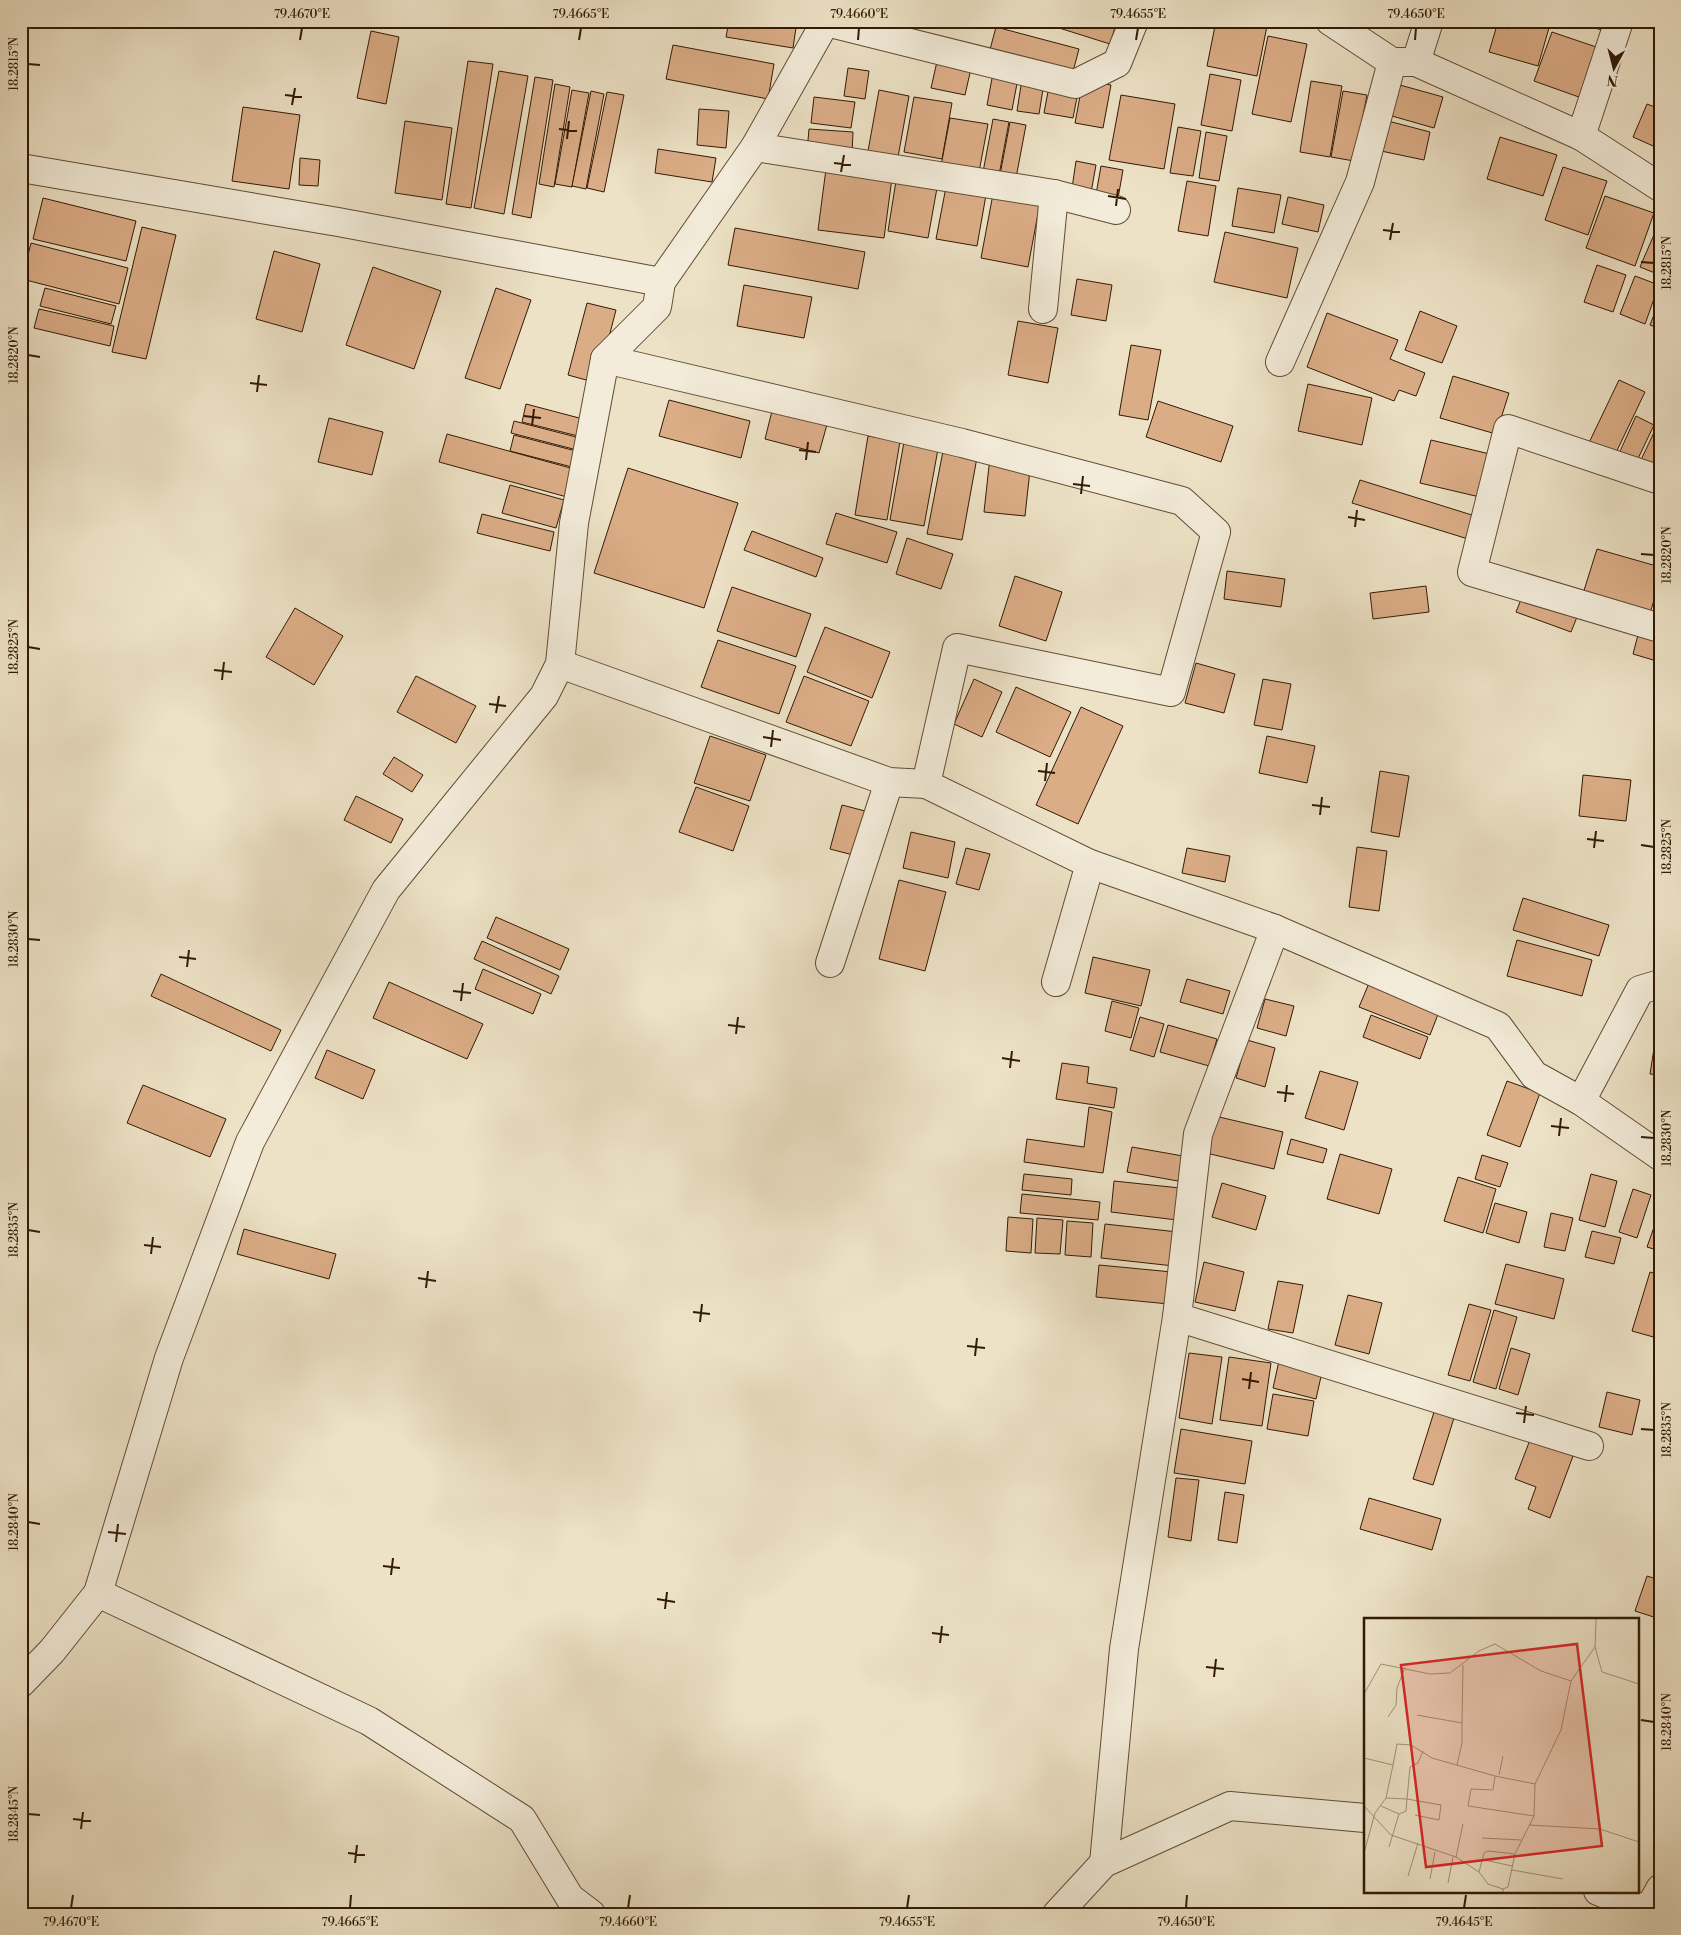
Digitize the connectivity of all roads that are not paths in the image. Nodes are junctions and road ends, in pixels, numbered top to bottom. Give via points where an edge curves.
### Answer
1 (1134, 21) edge
2 (1330, 21) edge
3 (1429, 21) edge
4 (1619, 21) edge
5 (826, 22) edge
6 (1404, 62) junction
7 (1581, 136) junction
8 (755, 147) junction
9 (21, 168) edge
10 (1660, 187) edge
11 (1054, 194) junction
12 (1116, 210) dead end
13 (661, 282) junction
14 (1043, 309) dead end
15 (605, 359) junction
16 (1280, 362) dead end
17 (1660, 480) edge
18 (1660, 628) edge
19 (560, 664) junction
20 (889, 782) junction
21 (926, 784) junction
22 (1090, 864) junction
23 (1275, 929) junction
24 (830, 963) dead end
25 (1056, 982) dead end
26 (1660, 984) edge
27 (1580, 1101) junction
28 (1660, 1156) edge
29 (1177, 1317) junction
30 (1589, 1446) dead end
31 (98, 1592) junction
32 (21, 1683) edge
33 (1364, 1818) edge
34 (1104, 1862) junction
35 (1602, 1892) edge
36 (1655, 1904) edge
37 (591, 1914) edge
38 (1057, 1914) edge

1 - 5 street via 1117,63 1075,84
2 - 6 street
3 - 6 street
4 - 7 street
5 - 8 street
6 - 7 street
6 - 16 street via 1360,182
7 - 10 street
8 - 11 street
8 - 13 street
9 - 13 street
11 - 12 street
11 - 14 street
13 - 15 street via 657,307
15 - 19 street via 574,523
15 - 21 street via 962,443 1182,501 1216,532 1170,692 958,648
17 - 18 street via 1508,429 1472,572
19 - 20 street
19 - 31 street via 544,696 386,890 250,1142 169,1358
20 - 21 street
20 - 24 street
21 - 22 street
22 - 23 street
22 - 25 street
23 - 27 street via 1498,1026 1534,1075
23 - 29 street via 1198,1134
26 - 27 street via 1640,990
27 - 28 street
29 - 30 street
29 - 34 street via 1124,1649
31 - 32 street via 52,1651
31 - 37 street via 369,1721 522,1819 570,1898
33 - 34 street via 1230,1806
34 - 38 street
35 - 36 street

